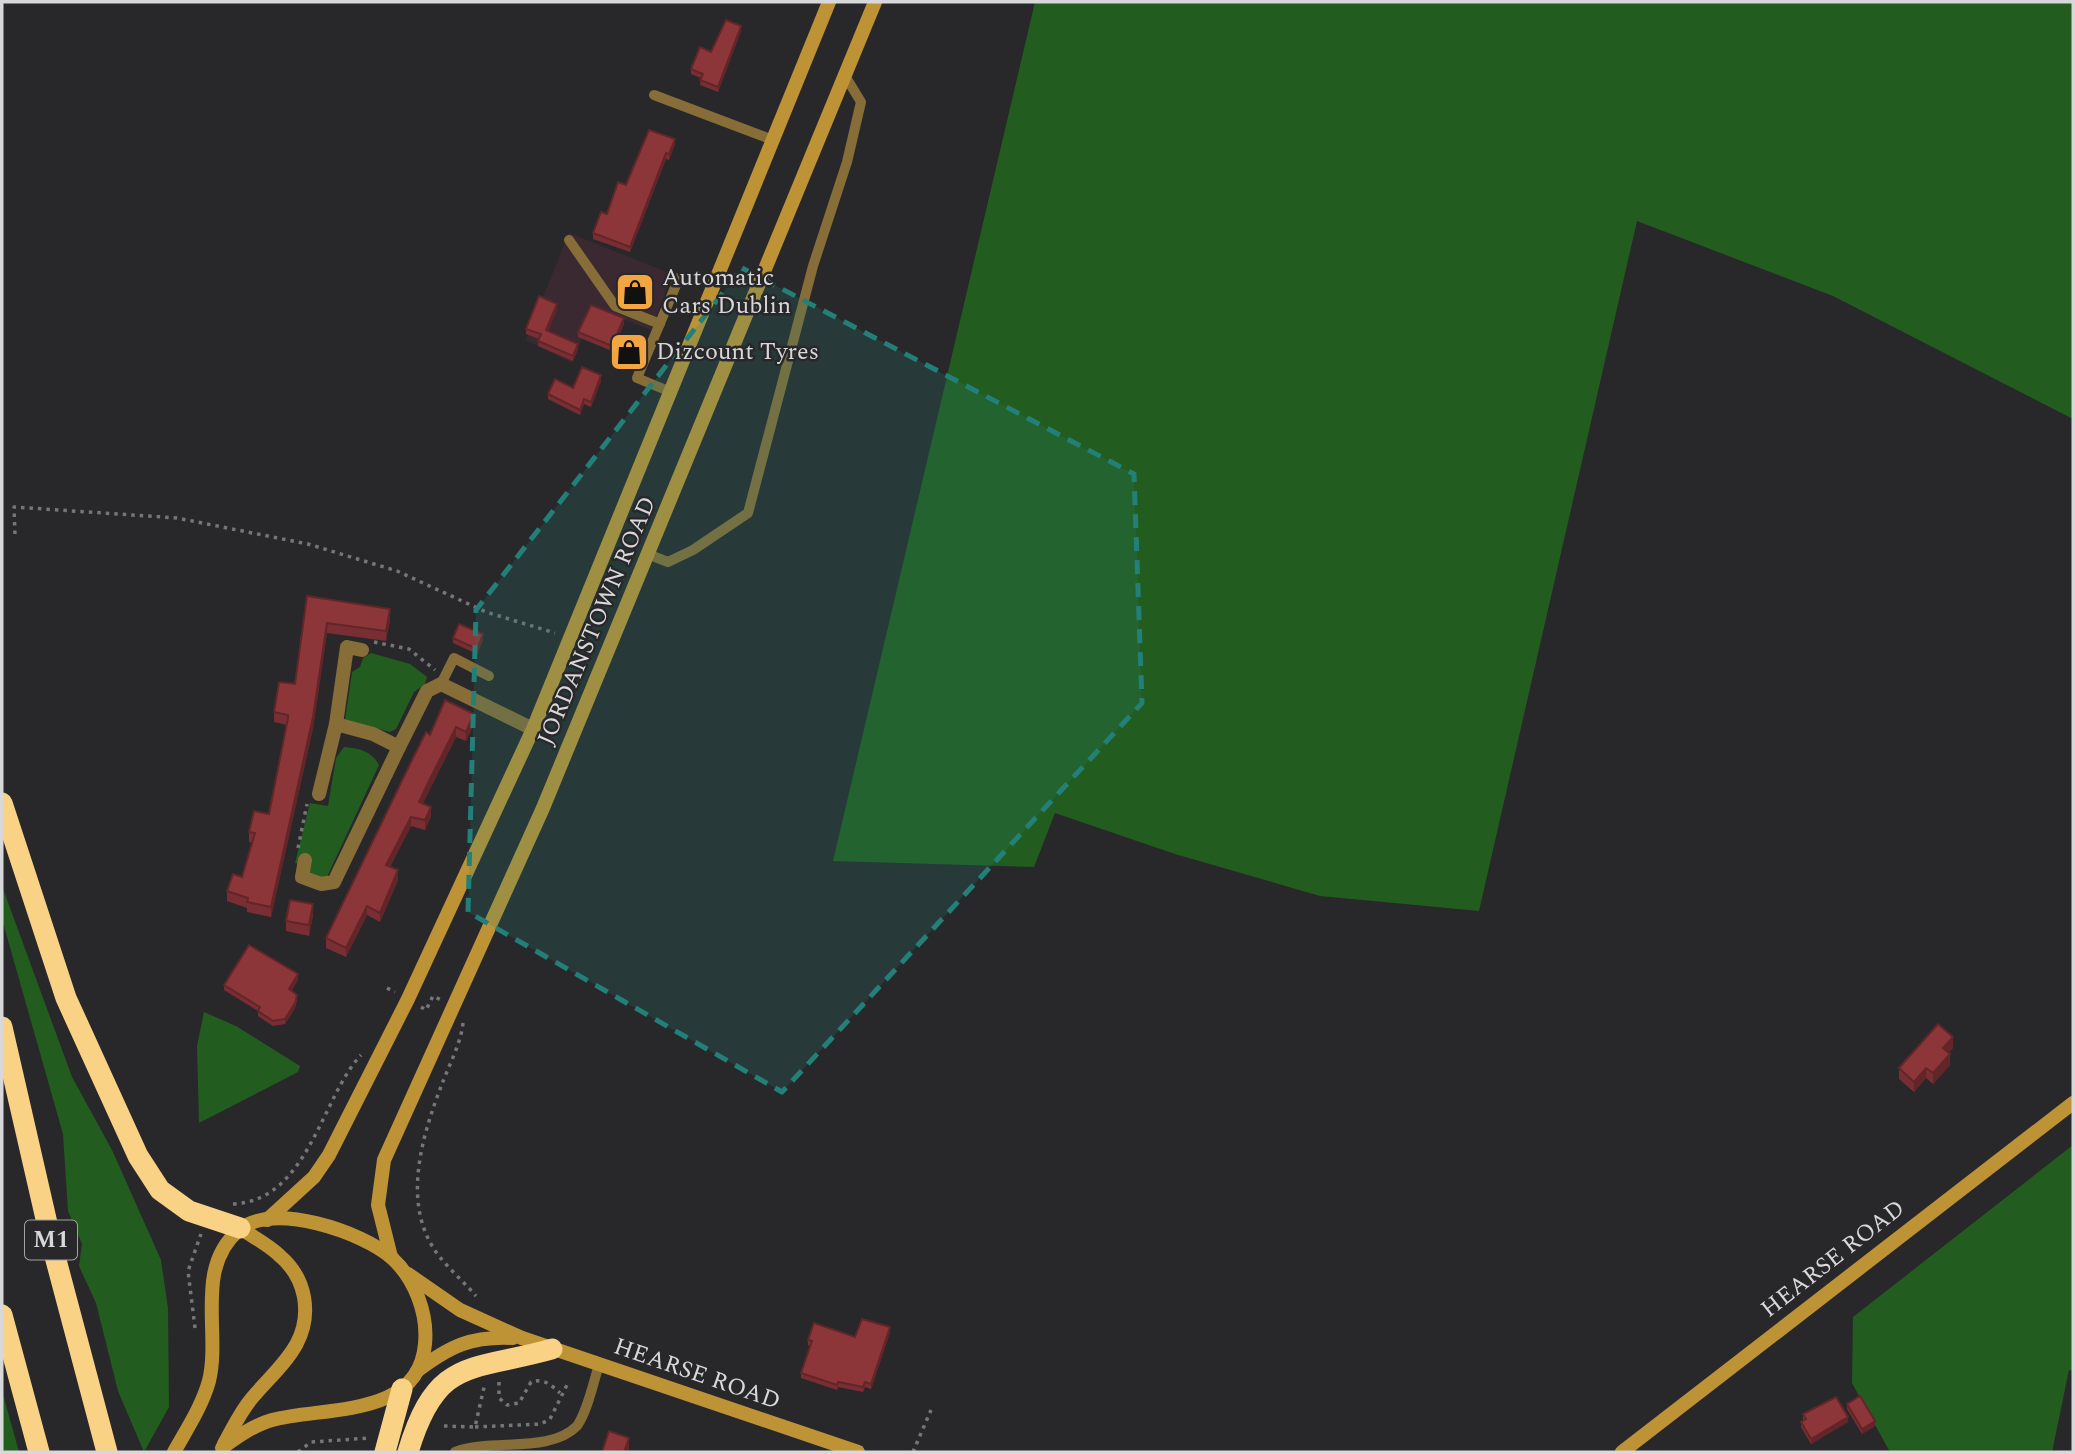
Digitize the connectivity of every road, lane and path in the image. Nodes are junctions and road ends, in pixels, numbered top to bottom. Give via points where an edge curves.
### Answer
1 (829, 2) edge
2 (876, 2) edge
3 (844, 73) junction
4 (654, 95) dead end
5 (773, 140) junction
6 (569, 240) dead end
7 (679, 278) dead end
8 (660, 324) junction
9 (671, 392) junction
10 (15, 534) dead end
11 (650, 555) junction
12 (570, 639) junction
13 (362, 650) joint
14 (489, 676) dead end
15 (441, 684) junction
16 (336, 724) junction
17 (533, 729) junction
18 (400, 747) junction
19 (319, 794) joint
20 (2, 803) edge
21 (305, 860) joint
22 (387, 988) dead end
23 (397, 993) dead end
24 (447, 1003) junction
25 (416, 1004) dead end
26 (2, 1027) edge
27 (2073, 1103) edge
28 (267, 1220) junction
29 (240, 1228) junction
30 (391, 1257) junction
31 (404, 1272) junction
32 (476, 1296) dead end
33 (2, 1315) edge
34 (522, 1338) junction
35 (552, 1349) junction
36 (599, 1365) junction
37 (416, 1372) junction
38 (486, 1374) dead end
39 (503, 1378) dead end
40 (567, 1385) dead end
41 (402, 1389) junction
42 (560, 1393) junction
43 (931, 1410) dead end
44 (444, 1426) dead end
45 (475, 1427) junction
46 (379, 1445) edge
47 (221, 1450) edge
48 (39, 1452) edge
49 (107, 1452) edge
50 (174, 1452) edge
51 (298, 1452) edge
52 (408, 1452) edge
53 (454, 1452) edge
54 (858, 1452) edge
55 (913, 1452) edge
56 (1622, 1452) edge

1 - 5 main road, JORDANSTOWN ROAD
2 - 3 main road, JORDANSTOWN ROAD
3 - 11 main road, JORDANSTOWN ROAD
3 - 11 lane via 861,102 748,513 668,562
4 - 5 lane
5 - 9 main road, JORDANSTOWN ROAD
6 - 8 lane via 615,306
7 - 8 lane
8 - 9 lane via 637,378
9 - 12 main road, JORDANSTOWN ROAD
10 - 12 path via 14,506 177,518 350,555 486,612
11 - 24 main road, JORDANSTOWN ROAD via 543,808
12 - 17 main road, JORDANSTOWN ROAD
13 - 15 path via 364,641 409,649 435,670
13 - 16 street via 348,647
14 - 15 lane via 454,658
15 - 17 street
15 - 18 street via 427,691
16 - 18 street
16 - 19 street
17 - 28 main road, JORDANSTOWN ROAD via 342,1133 314,1177
18 - 21 street via 334,882 321,884 302,877
19 - 21 path via 310,792 296,858
20 - 29 highway via 66,998 138,1156 160,1190 189,1211
22 - 23 path
24 - 25 path via 433,996 426,1010
24 - 30 main road, JORDANSTOWN ROAD via 384,1160 378,1205
24 - 32 path via 464,1025 430,1116 419,1164 418,1203 438,1255
26 - 49 highway, M1 via 45,1218
27 - 56 main road, HEARSE ROAD
28 - 29 main road
28 - 30 main road via 326,1225
29 - 47 main road via 291,1266 303,1289 306,1311 297,1347 241,1412
29 - 50 main road via 215,1266 208,1382
30 - 31 main road
31 - 34 main road, HEARSE ROAD via 460,1311
31 - 37 main road via 425,1317 425,1348
33 - 48 highway
34 - 35 main road, HEARSE ROAD
34 - 37 main road, HEARSE ROAD via 474,1340 447,1349
35 - 36 main road, HEARSE ROAD
35 - 52 highway via 475,1365 455,1375 429,1401
36 - 53 lane via 578,1425 560,1441 544,1447
36 - 54 main road, HEARSE ROAD
37 - 41 main road
38 - 45 path
39 - 42 path via 497,1383 498,1392 507,1405 519,1403 531,1382 538,1380
40 - 42 path
41 - 46 highway
41 - 47 main road via 366,1405 270,1420
42 - 45 path via 550,1419 541,1424
43 - 55 path
44 - 45 path
46 - 51 path via 311,1442

